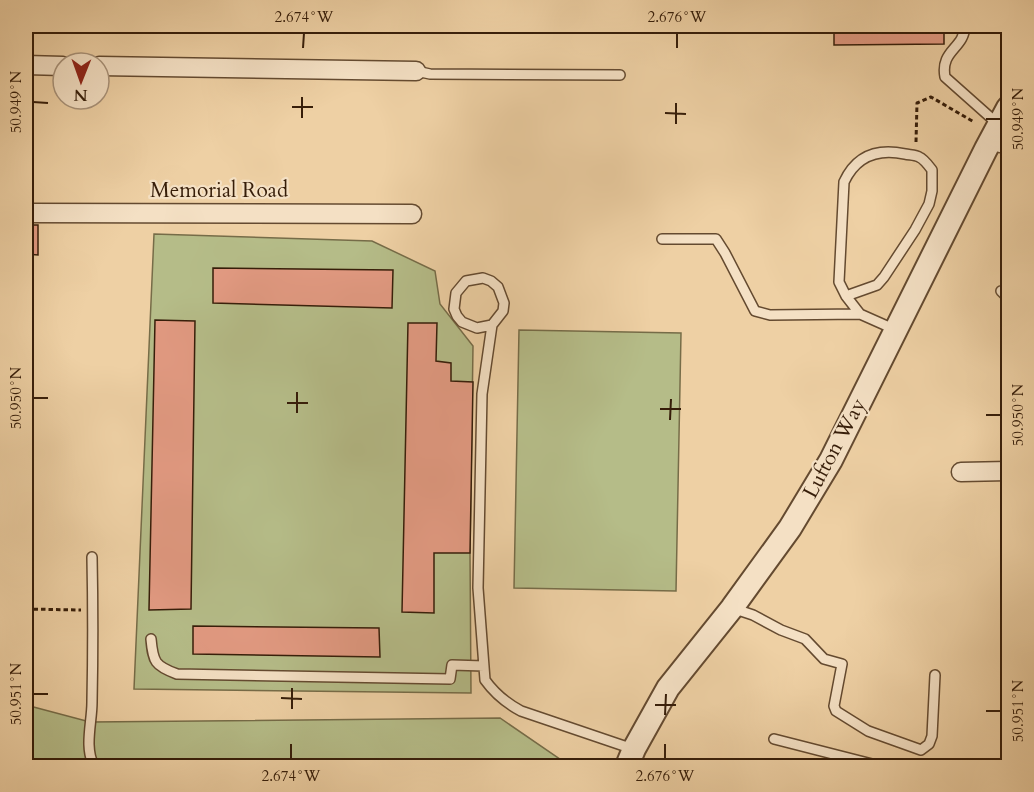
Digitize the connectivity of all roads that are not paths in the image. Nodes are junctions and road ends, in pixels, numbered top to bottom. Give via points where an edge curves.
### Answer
1 (965, 26) edge
2 (26, 65) edge
3 (51, 66) edge
4 (111, 66) edge
5 (416, 71) joint
6 (620, 75) dead end
7 (1000, 130) edge
8 (26, 213) edge
9 (412, 214) dead end
10 (662, 239) dead end
11 (1001, 291) dead end
12 (846, 296) junction
13 (1008, 298) edge
14 (860, 314) junction
15 (492, 325) junction
16 (896, 330) junction
17 (1008, 471) edge
18 (961, 472) dead end
19 (92, 557) dead end
20 (732, 608) junction
21 (151, 639) dead end
22 (484, 666) junction
23 (935, 675) dead end
24 (774, 739) dead end
25 (631, 758) edge
26 (94, 766) edge
27 (879, 766) edge

1 - 7 lane via 965,35 943,66 945,77
2 - 3 street
4 - 5 street
5 - 6 lane
7 - 16 street, Lufton Way
8 - 9 street, Memorial Road
10 - 14 lane via 716,239 755,311 770,315
11 - 13 lane
12 - 12 lane via 839,282 844,182 849,171 868,155 895,152 920,157 932,170 929,204 877,285
12 - 14 lane
14 - 16 lane
15 - 15 lane via 469,326 457,316 456,293 466,281 483,278 498,286 503,311
15 - 22 lane via 482,394 478,588
16 - 20 street, Lufton Way via 831,460 790,528
17 - 18 street
19 - 26 lane via 89,732
20 - 23 lane via 805,639 824,659 842,664 836,711 868,731 921,750 932,736
20 - 25 street, Lufton Way via 668,688
21 - 22 lane via 152,657 161,668 177,674 450,679 452,665
22 - 25 lane via 485,680 507,703
24 - 27 lane

